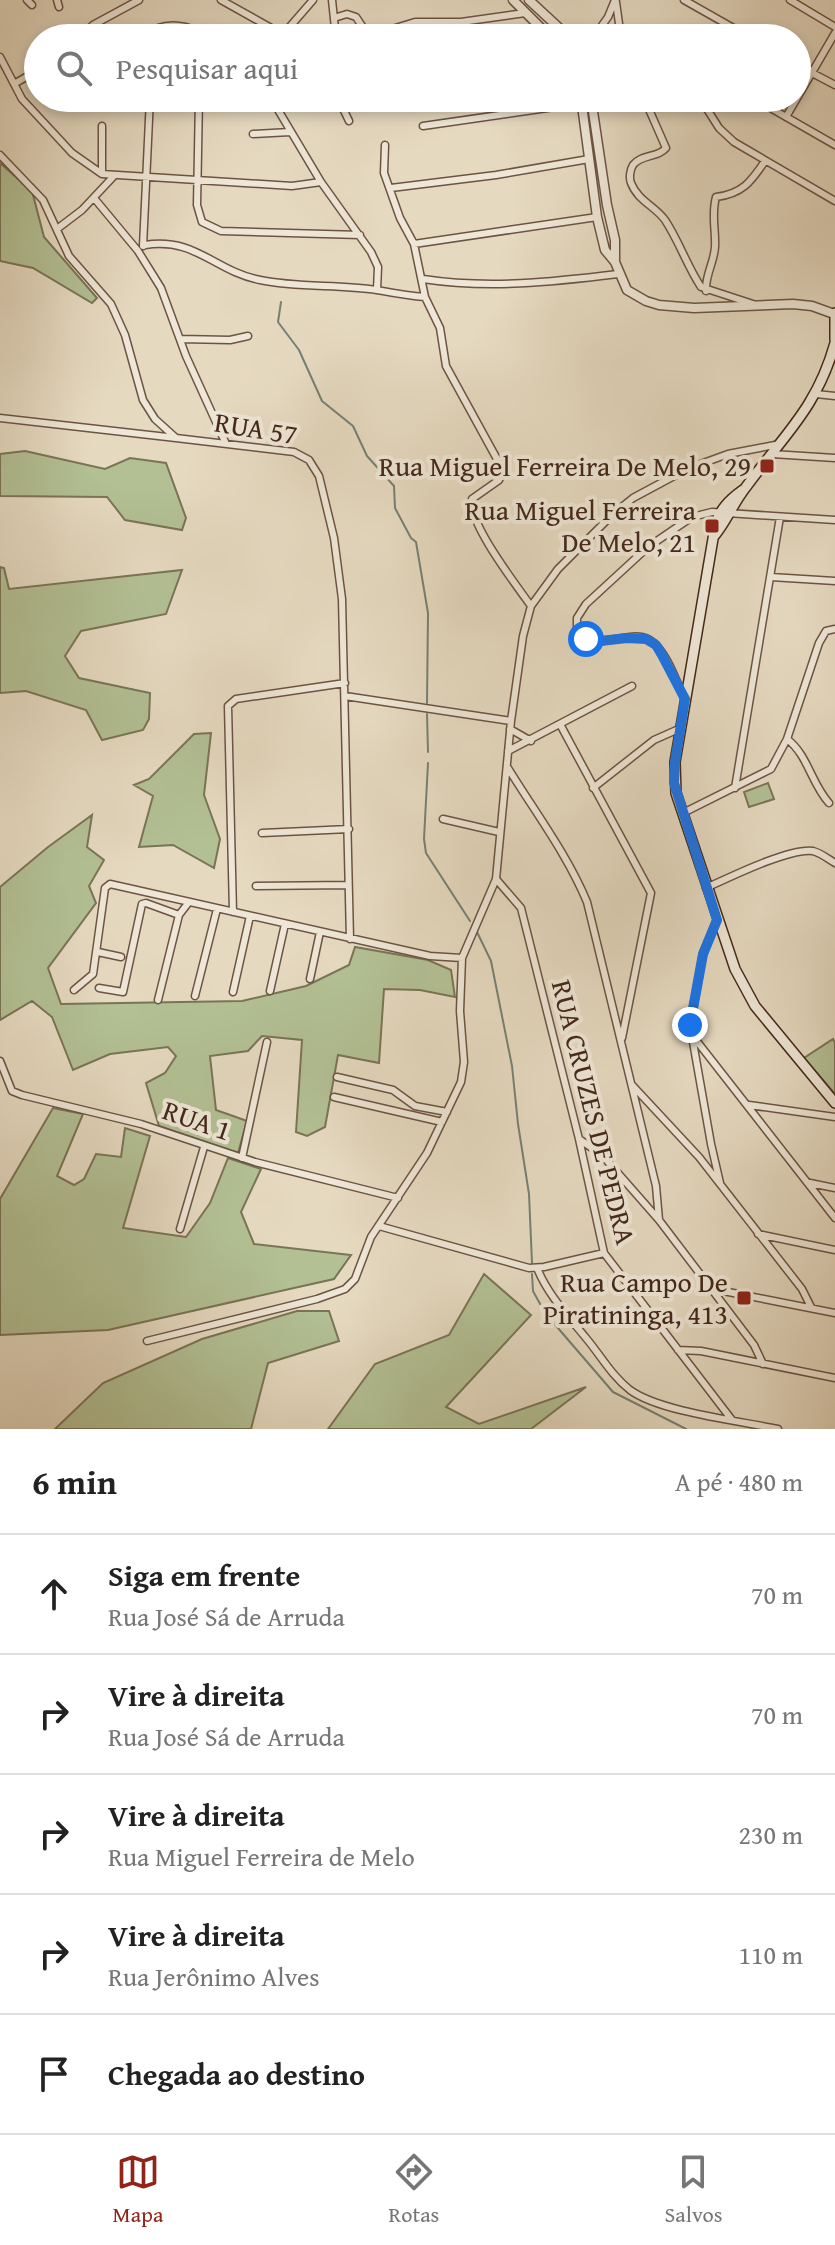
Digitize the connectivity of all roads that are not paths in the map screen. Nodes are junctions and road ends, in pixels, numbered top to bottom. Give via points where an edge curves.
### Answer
1 (139, 0) edge
2 (221, 0) edge
3 (313, 0) edge
4 (332, 0) edge
5 (513, 0) edge
6 (529, 0) edge
7 (616, 0) edge
8 (684, 0) edge
9 (790, 0) edge
10 (525, 13) junction
11 (334, 18) junction
12 (95, 24) edge
13 (261, 24) edge
14 (292, 24) edge
15 (335, 24) edge
16 (361, 24) edge
17 (409, 24) edge
18 (536, 24) edge
19 (555, 24) edge
20 (603, 24) edge
21 (619, 24) edge
22 (726, 24) edge
23 (835, 30) edge
24 (0, 57) edge
25 (812, 73) joint
26 (24, 78) edge
27 (14, 84) junction
28 (835, 85) edge
29 (24, 101) edge
30 (34, 112) edge
31 (149, 112) edge
32 (199, 112) edge
33 (279, 112) edge
34 (345, 112) edge
35 (509, 112) edge
36 (583, 112) edge
37 (593, 112) edge
38 (650, 112) edge
39 (710, 112) edge
40 (777, 112) edge
41 (789, 112) edge
42 (786, 117) junction
43 (349, 121) dead end
44 (102, 126) dead end
45 (423, 126) dead end
46 (290, 132) junction
47 (253, 134) dead end
48 (385, 145) dead end
49 (835, 145) edge
50 (0, 155) edge
51 (589, 159) junction
52 (765, 161) junction
53 (102, 174) junction
54 (113, 177) junction
55 (147, 178) junction
56 (197, 181) junction
57 (321, 182) junction
58 (391, 188) junction
59 (94, 198) junction
60 (835, 201) edge
61 (597, 217) junction
62 (57, 229) junction
63 (360, 235) junction
64 (414, 244) junction
65 (145, 245) junction
66 (137, 250) junction
67 (615, 262) junction
68 (618, 274) junction
69 (423, 279) junction
70 (377, 290) junction
71 (706, 291) junction
72 (425, 297) junction
73 (753, 304) junction
74 (835, 313) edge
75 (248, 336) dead end
76 (180, 339) junction
77 (835, 342) edge
78 (816, 394) junction
79 (835, 396) edge
80 (0, 418) edge
81 (176, 438) junction
82 (226, 444) junction
83 (780, 444) junction
84 (772, 454) junction
85 (835, 458) edge
86 (725, 513) junction
87 (780, 517) junction
88 (835, 520) edge
89 (771, 577) junction
90 (835, 581) edge
91 (531, 606) junction
92 (835, 629) edge
93 (345, 683) junction
94 (632, 686) dead end
95 (345, 696) junction
96 (685, 699) junction
97 (510, 725) junction
98 (561, 726) junction
99 (681, 728) junction
100 (787, 739) junction
101 (531, 741) junction
102 (508, 751) junction
103 (508, 768) junction
104 (593, 788) junction
105 (735, 788) junction
106 (829, 803) dead end
107 (683, 813) junction
108 (443, 819) dead end
109 (349, 829) junction
110 (499, 832) junction
111 (262, 833) dead end
112 (835, 863) edge
113 (496, 879) junction
114 (348, 885) junction
115 (256, 886) dead end
116 (706, 888) junction
117 (189, 902) junction
118 (217, 909) junction
119 (233, 912) junction
120 (179, 915) junction
121 (250, 916) junction
122 (717, 920) junction
123 (285, 924) junction
124 (320, 932) junction
125 (709, 938) junction
126 (350, 939) junction
127 (724, 944) junction
128 (98, 952) junction
129 (121, 957) dead end
130 (462, 958) junction
131 (310, 979) dead end
132 (99, 988) dead end
133 (74, 990) dead end
134 (270, 991) dead end
135 (233, 992) dead end
136 (195, 996) dead end
137 (158, 1000) dead end
138 (691, 1034) junction
139 (267, 1042) dead end
140 (621, 1042) junction
141 (0, 1061) edge
142 (337, 1077) dead end
143 (632, 1085) junction
144 (334, 1097) dead end
145 (835, 1103) edge
146 (749, 1105) junction
147 (447, 1112) junction
148 (835, 1117) edge
149 (442, 1122) junction
150 (579, 1139) junction
151 (204, 1147) junction
152 (242, 1158) junction
153 (810, 1183) junction
154 (721, 1187) junction
155 (835, 1188) edge
156 (398, 1198) junction
157 (835, 1218) edge
158 (659, 1220) junction
159 (379, 1226) junction
160 (180, 1229) dead end
161 (758, 1234) junction
162 (835, 1250) edge
163 (604, 1253) junction
164 (537, 1268) junction
165 (712, 1289) junction
166 (811, 1307) junction
167 (835, 1313) edge
168 (147, 1341) dead end
169 (678, 1350) junction
170 (763, 1364) junction
171 (835, 1378) edge
172 (732, 1420) junction
173 (778, 1429) edge

1 - 12 street
2 - 13 street
3 - 14 street
4 - 11 street
5 - 10 street
6 - 19 street
7 - 20 street
7 - 21 street
8 - 22 street
9 - 23 street
10 - 17 street
10 - 18 street
11 - 15 street
11 - 16 street via 347,14
23 - 25 street
24 - 27 street
25 - 28 street
26 - 27 street
27 - 29 street
30 - 53 street via 72,153
31 - 55 street
32 - 56 street
33 - 46 street
34 - 43 street
35 - 45 street
36 - 51 street
37 - 67 street
38 - 71 street via 666,148 633,164 630,181 663,217
39 - 52 street via 726,136
40 - 42 street
41 - 42 street
42 - 49 street
44 - 53 street
46 - 47 street
46 - 57 street
48 - 58 street via 383,166
50 - 62 street, RUA 57 via 43,200
51 - 58 street
51 - 61 street
52 - 60 street
52 - 71 street via 747,186 716,197 715,247
53 - 54 street
54 - 55 street
54 - 59 street
55 - 56 street
55 - 65 street
56 - 57 street via 292,186
56 - 63 street via 199,218 213,230
57 - 63 street
58 - 64 street
59 - 62 street
59 - 66 street
61 - 64 street
61 - 67 street via 605,250
62 - 81 street, RUA 57 via 69,256 120,321 143,400
63 - 70 street via 378,267
64 - 69 street
65 - 66 street
65 - 70 street via 181,245 258,280
66 - 76 street via 161,288
67 - 68 street
68 - 69 street via 528,283
68 - 73 street via 627,290 659,305
69 - 72 street
70 - 72 street
71 - 73 street
72 - 91 street via 440,328 446,366 503,470 499,480 472,499 472,509 494,554
73 - 74 street via 812,306
74 - 77 main road
75 - 76 street
76 - 82 street
77 - 78 main road
78 - 79 street
78 - 83 main road
80 - 81 street
81 - 82 street, RUA 57
82 - 93 street, RUA 57 via 294,452 316,467 334,538
83 - 84 main road
83 - 91 street via 687,469 633,498 558,569
84 - 85 street
84 - 86 main road via 731,499
86 - 87 street
86 - 96 main road via 715,535
86 - 96 street via 692,517 657,540 577,618 580,635 592,641 652,641
87 - 88 street
87 - 89 street
89 - 90 street
89 - 105 street
91 - 97 street
92 - 100 street via 826,631 819,643
93 - 95 street, RUA 57
93 - 119 street via 229,703
94 - 98 street
95 - 97 street
95 - 109 street, RUA 57
96 - 99 main road
97 - 101 street
97 - 102 street
98 - 101 street
98 - 104 street
99 - 104 street via 654,740
99 - 107 main road via 674,775
100 - 105 street via 771,769
100 - 106 street
101 - 102 street
102 - 103 street
103 - 110 street
103 - 140 street via 587,902
104 - 140 street via 651,893
105 - 107 street
107 - 116 main road
108 - 110 street
109 - 111 street
109 - 114 street, RUA 57
110 - 113 street
112 - 116 street via 805,851
113 - 130 street
113 - 150 street, RUA CRUZES DE PEDRA via 521,908
114 - 115 street
114 - 126 street, RUA 57
116 - 122 main road
117 - 118 street
117 - 120 street
117 - 128 street via 108,885
118 - 119 street
118 - 136 street
119 - 121 street
120 - 132 street via 142,904 123,992
120 - 137 street
121 - 123 street
121 - 135 street
122 - 125 street
122 - 127 main road
123 - 124 street
123 - 134 street
124 - 126 street
124 - 131 street
125 - 127 street
125 - 138 street via 691,1012
126 - 130 street
127 - 145 main road via 755,1006
128 - 129 street
128 - 133 street via 93,974
130 - 147 street via 464,1073
138 - 146 street
138 - 154 street
139 - 152 street
140 - 143 street
141 - 151 street, RUA 1 via 12,1091 141,1124
142 - 147 street via 393,1090 415,1106
143 - 154 street
143 - 158 street
144 - 149 street
146 - 148 street
146 - 153 street
147 - 149 street
149 - 156 street
150 - 158 street via 602,1155
150 - 163 street, RUA CRUZES DE PEDRA
151 - 152 street, RUA 1
151 - 160 street
152 - 156 street, RUA 1
153 - 155 street
153 - 157 street
154 - 161 street
156 - 159 street
158 - 165 street
159 - 164 street
159 - 168 street via 355,1279 345,1289
161 - 162 street
161 - 166 street
163 - 164 street
163 - 169 street, RUA CRUZES DE PEDRA
164 - 172 street via 548,1291 632,1391
165 - 166 street
165 - 170 street
166 - 167 street
169 - 170 street
169 - 172 street, RUA CRUZES DE PEDRA
170 - 171 street
172 - 173 street

